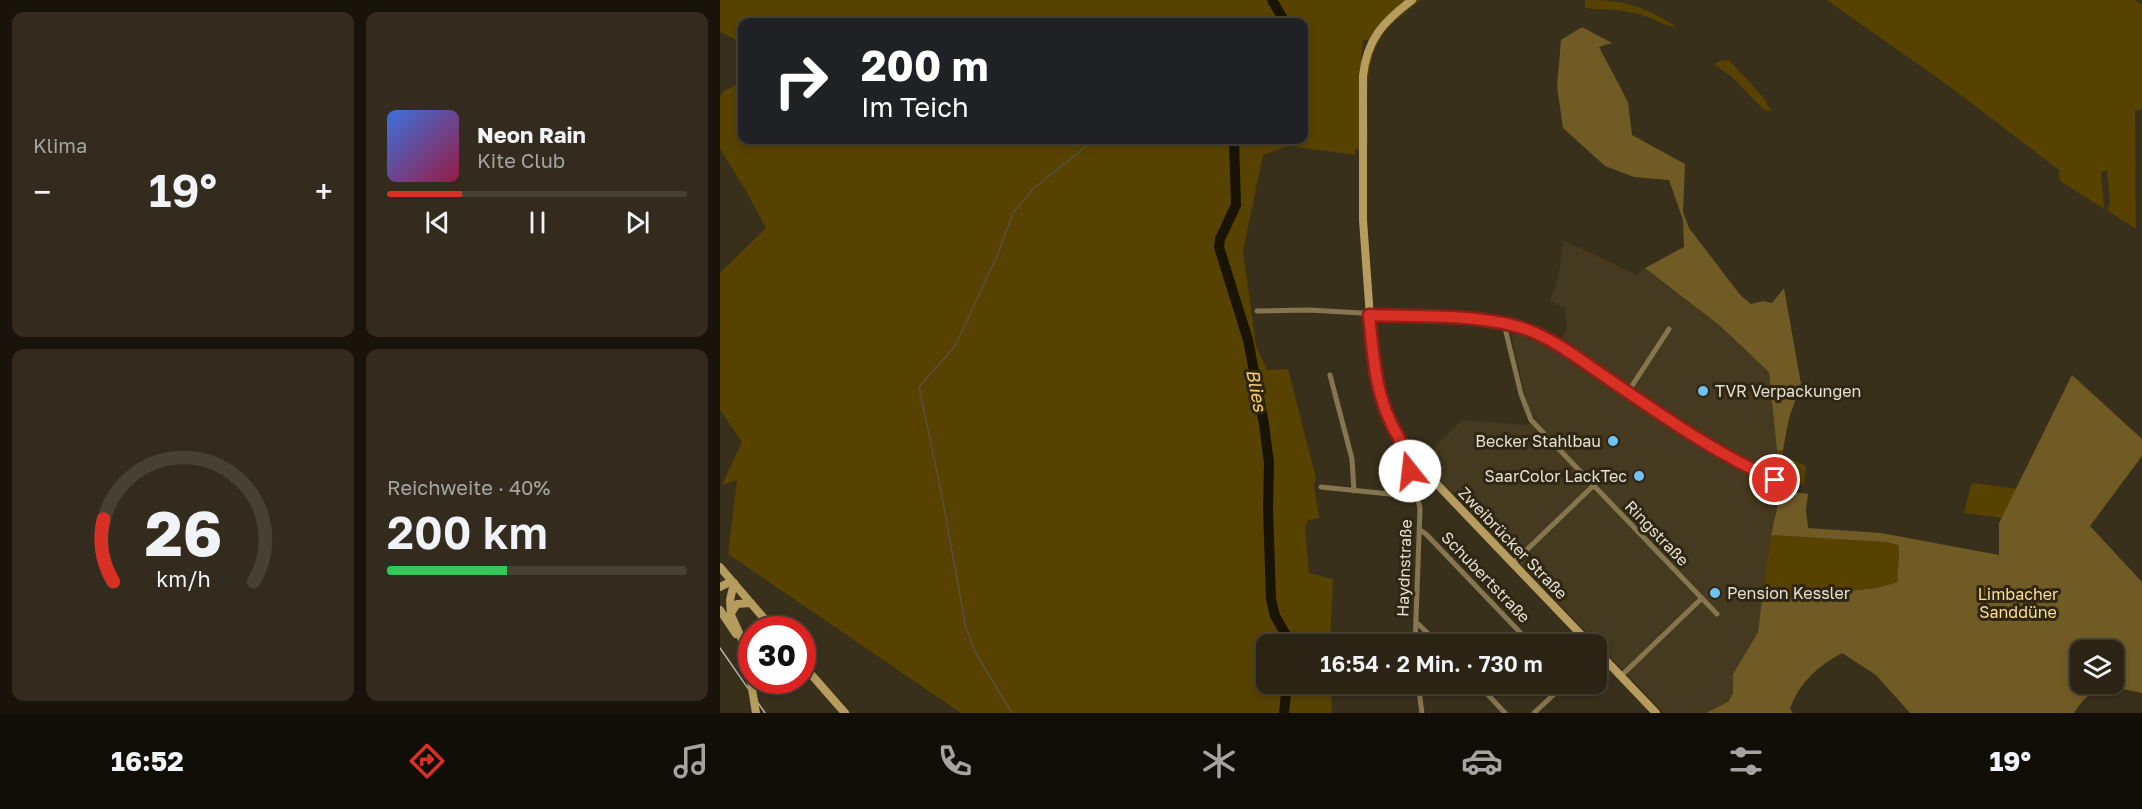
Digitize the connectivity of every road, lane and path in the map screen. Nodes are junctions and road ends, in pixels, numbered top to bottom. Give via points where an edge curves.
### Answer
1 (1412, 0) edge
2 (1257, 311) dead end
3 (1369, 315) junction
4 (1504, 324) junction
5 (1669, 329) dead end
6 (1330, 375) dead end
7 (1628, 393) junction
8 (1411, 457) junction
9 (1780, 483) dead end
10 (1593, 486) junction
11 (1321, 487) dead end
12 (1354, 490) junction
13 (1419, 497) junction
14 (1420, 530) junction
15 (1513, 563) junction
16 (720, 567) edge
17 (734, 583) junction
18 (720, 587) edge
19 (1702, 598) junction
20 (751, 603) junction
21 (720, 610) edge
22 (1717, 614) dead end
23 (731, 615) junction
24 (762, 616) edge
25 (1416, 622) junction
26 (738, 627) edge
27 (1415, 634) edge
28 (1429, 634) edge
29 (1522, 634) edge
30 (1581, 634) edge
31 (738, 638) edge
32 (1607, 662) edge
33 (1621, 675) junction
34 (816, 680) edge
35 (753, 694) edge
36 (1419, 694) edge
37 (1487, 694) edge
38 (1554, 694) edge
39 (756, 713) edge
40 (845, 713) edge
41 (1422, 713) edge
42 (1505, 713) edge
43 (1534, 713) edge
44 (1656, 713) edge

1 - 3 street, Zweibrücker Straße via 1379,29 1366,54 1362,147
2 - 3 street
3 - 4 street
3 - 8 street, Zweibrücker Straße via 1379,397 1390,425
4 - 7 street via 1546,339
4 - 10 street, Ringstraße via 1521,394 1532,420
5 - 7 street
6 - 12 street via 1352,459
7 - 9 street
8 - 13 street, Haydnstraße via 1410,471
8 - 15 street, Zweibrücker Straße
10 - 15 street
10 - 19 street, Ringstraße
11 - 12 street
12 - 13 street
13 - 14 street, Haydnstraße
14 - 25 street, Haydnstraße
14 - 29 street, Schubertstraße
15 - 30 street, Zweibrücker Straße
16 - 17 street
17 - 18 street
17 - 20 street
17 - 23 street
19 - 22 street, Ringstraße
19 - 33 street
20 - 23 street via 737,604
20 - 24 street
21 - 31 street
23 - 26 street
25 - 27 street, Haydnstraße
25 - 28 street
32 - 33 street
33 - 44 street
34 - 40 street
35 - 39 street, bridge
36 - 41 street
37 - 42 street
38 - 43 street

